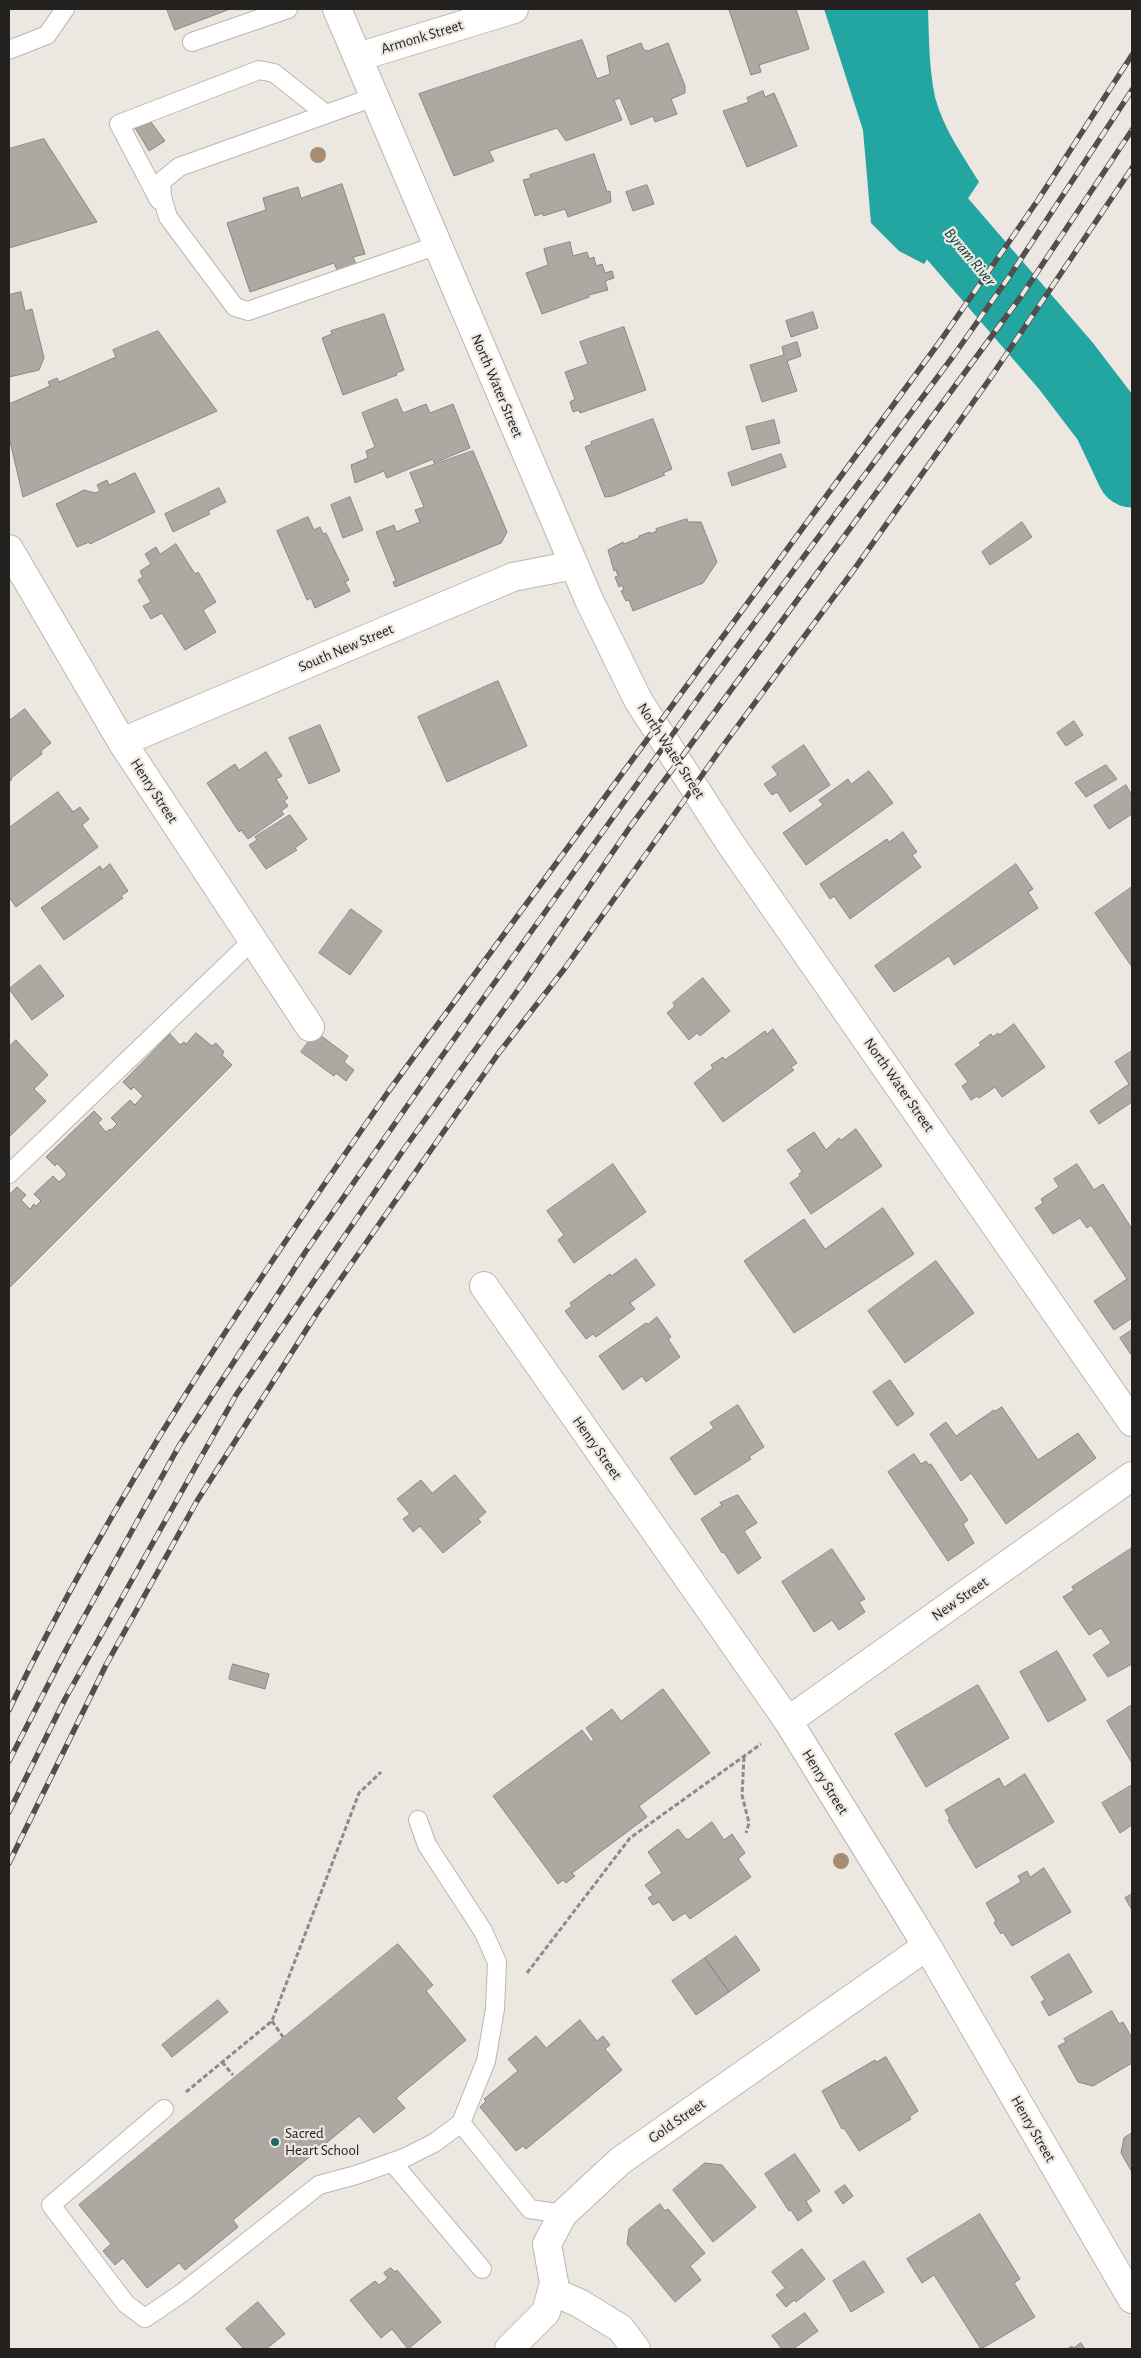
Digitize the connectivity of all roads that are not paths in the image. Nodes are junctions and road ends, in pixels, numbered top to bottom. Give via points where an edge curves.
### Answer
1 (66, 9) edge
2 (288, 9) edge
3 (337, 9) edge
4 (514, 9) edge
5 (192, 42) dead end
6 (9, 50) edge
7 (358, 57) junction
8 (374, 97) junction
9 (326, 114) junction
10 (168, 217) junction
11 (438, 245) junction
12 (9, 549) edge
13 (574, 565) junction
14 (122, 742) junction
15 (253, 940) junction
16 (310, 1027) dead end
17 (9, 1174) edge
18 (484, 1286) dead end
19 (1132, 1422) edge
20 (1132, 1476) edge
21 (788, 1721) junction
22 (418, 1820) dead end
23 (927, 1946) junction
24 (164, 2109) road end
25 (461, 2123) junction
26 (392, 2162) junction
27 (563, 2214) junction
28 (482, 2270) dead end
29 (552, 2291) junction
30 (1132, 2299) edge
31 (509, 2349) edge
32 (636, 2349) edge

1 - 6 lane via 46,35
2 - 5 lane
3 - 7 street, North Water Street
4 - 7 street, Armonk Street
7 - 8 street, North Water Street
8 - 9 lane
8 - 11 street, North Water Street
9 - 10 lane via 179,167 161,182
9 - 10 lane via 274,73 259,70 119,124
10 - 11 lane via 235,307 248,311
11 - 13 street, North Water Street
12 - 14 street, Henry Street
13 - 14 street, South New Street via 513,577
13 - 19 street, North Water Street via 638,700 720,826
14 - 15 street, Henry Street
15 - 16 street, Henry Street
15 - 17 lane
18 - 21 street, Henry Street
20 - 21 street, New Street
21 - 23 street, Henry Street
22 - 25 lane via 428,1845 483,1931 497,1962 495,2009 486,2061
23 - 27 street, Gold Street via 620,2161
23 - 30 street, Henry Street
24 - 26 lane via 51,2206 126,2304 146,2318 319,2185
25 - 26 lane via 434,2143
25 - 27 lane via 530,2209
26 - 28 lane
27 - 29 street, Gold Street via 547,2244 554,2283
29 - 31 street, Gold Street via 546,2312
29 - 32 street via 620,2328

